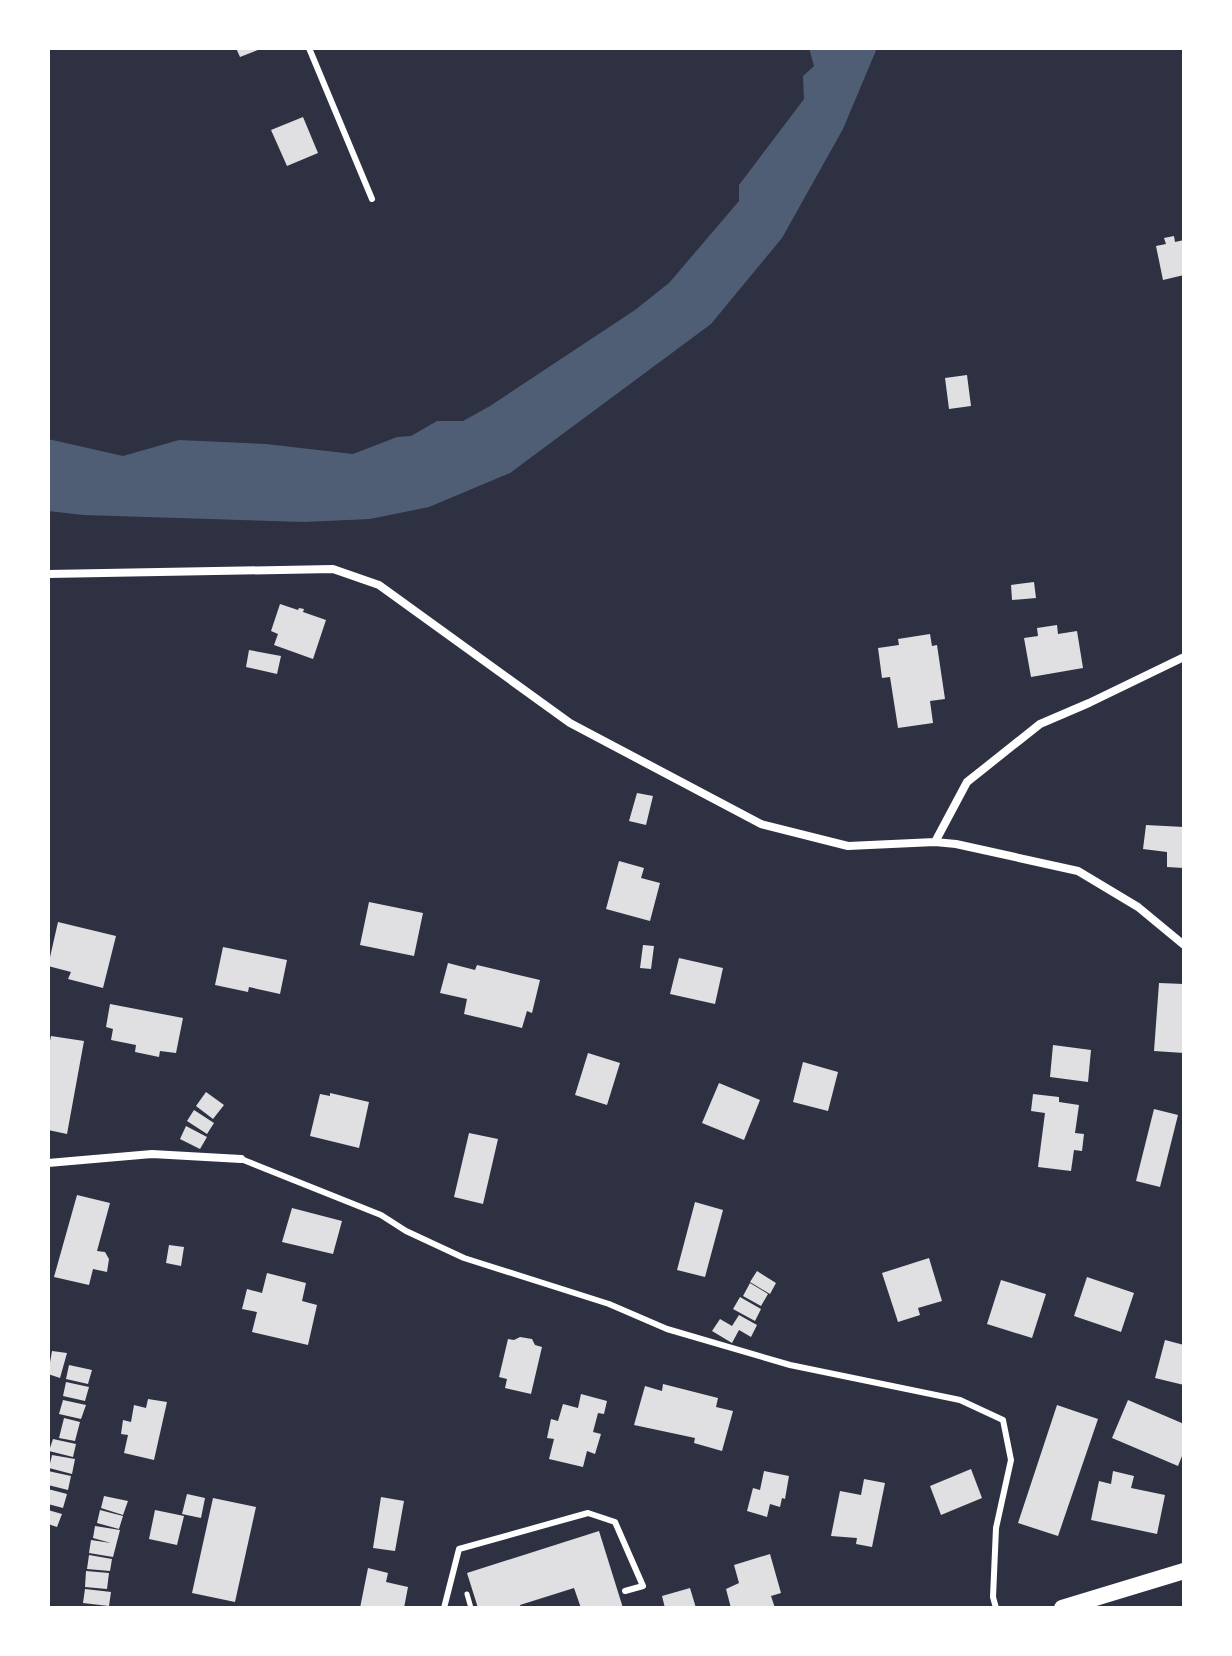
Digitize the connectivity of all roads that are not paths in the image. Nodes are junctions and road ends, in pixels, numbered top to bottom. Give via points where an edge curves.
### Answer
1 (309, 48) edge
2 (372, 199) dead end
3 (48, 574) edge
4 (1184, 657) edge
5 (935, 842) junction
6 (1184, 945) edge
7 (241, 1159) joint
8 (48, 1163) edge
9 (1184, 1571) edge
10 (625, 1591) dead end
11 (444, 1608) edge
12 (996, 1608) edge
13 (1062, 1608) edge

1 - 2 lane
3 - 5 street via 333,569 379,585 570,723 761,824 848,846
4 - 5 street via 1040,724 967,782
5 - 6 street via 1078,871 1138,907
7 - 8 street via 152,1154
7 - 12 lane via 381,1215 464,1258 609,1304 667,1329 790,1365 960,1400 1003,1420 1011,1460 996,1528
9 - 13 main road
10 - 11 lane via 643,1586 615,1522 588,1513 459,1549

